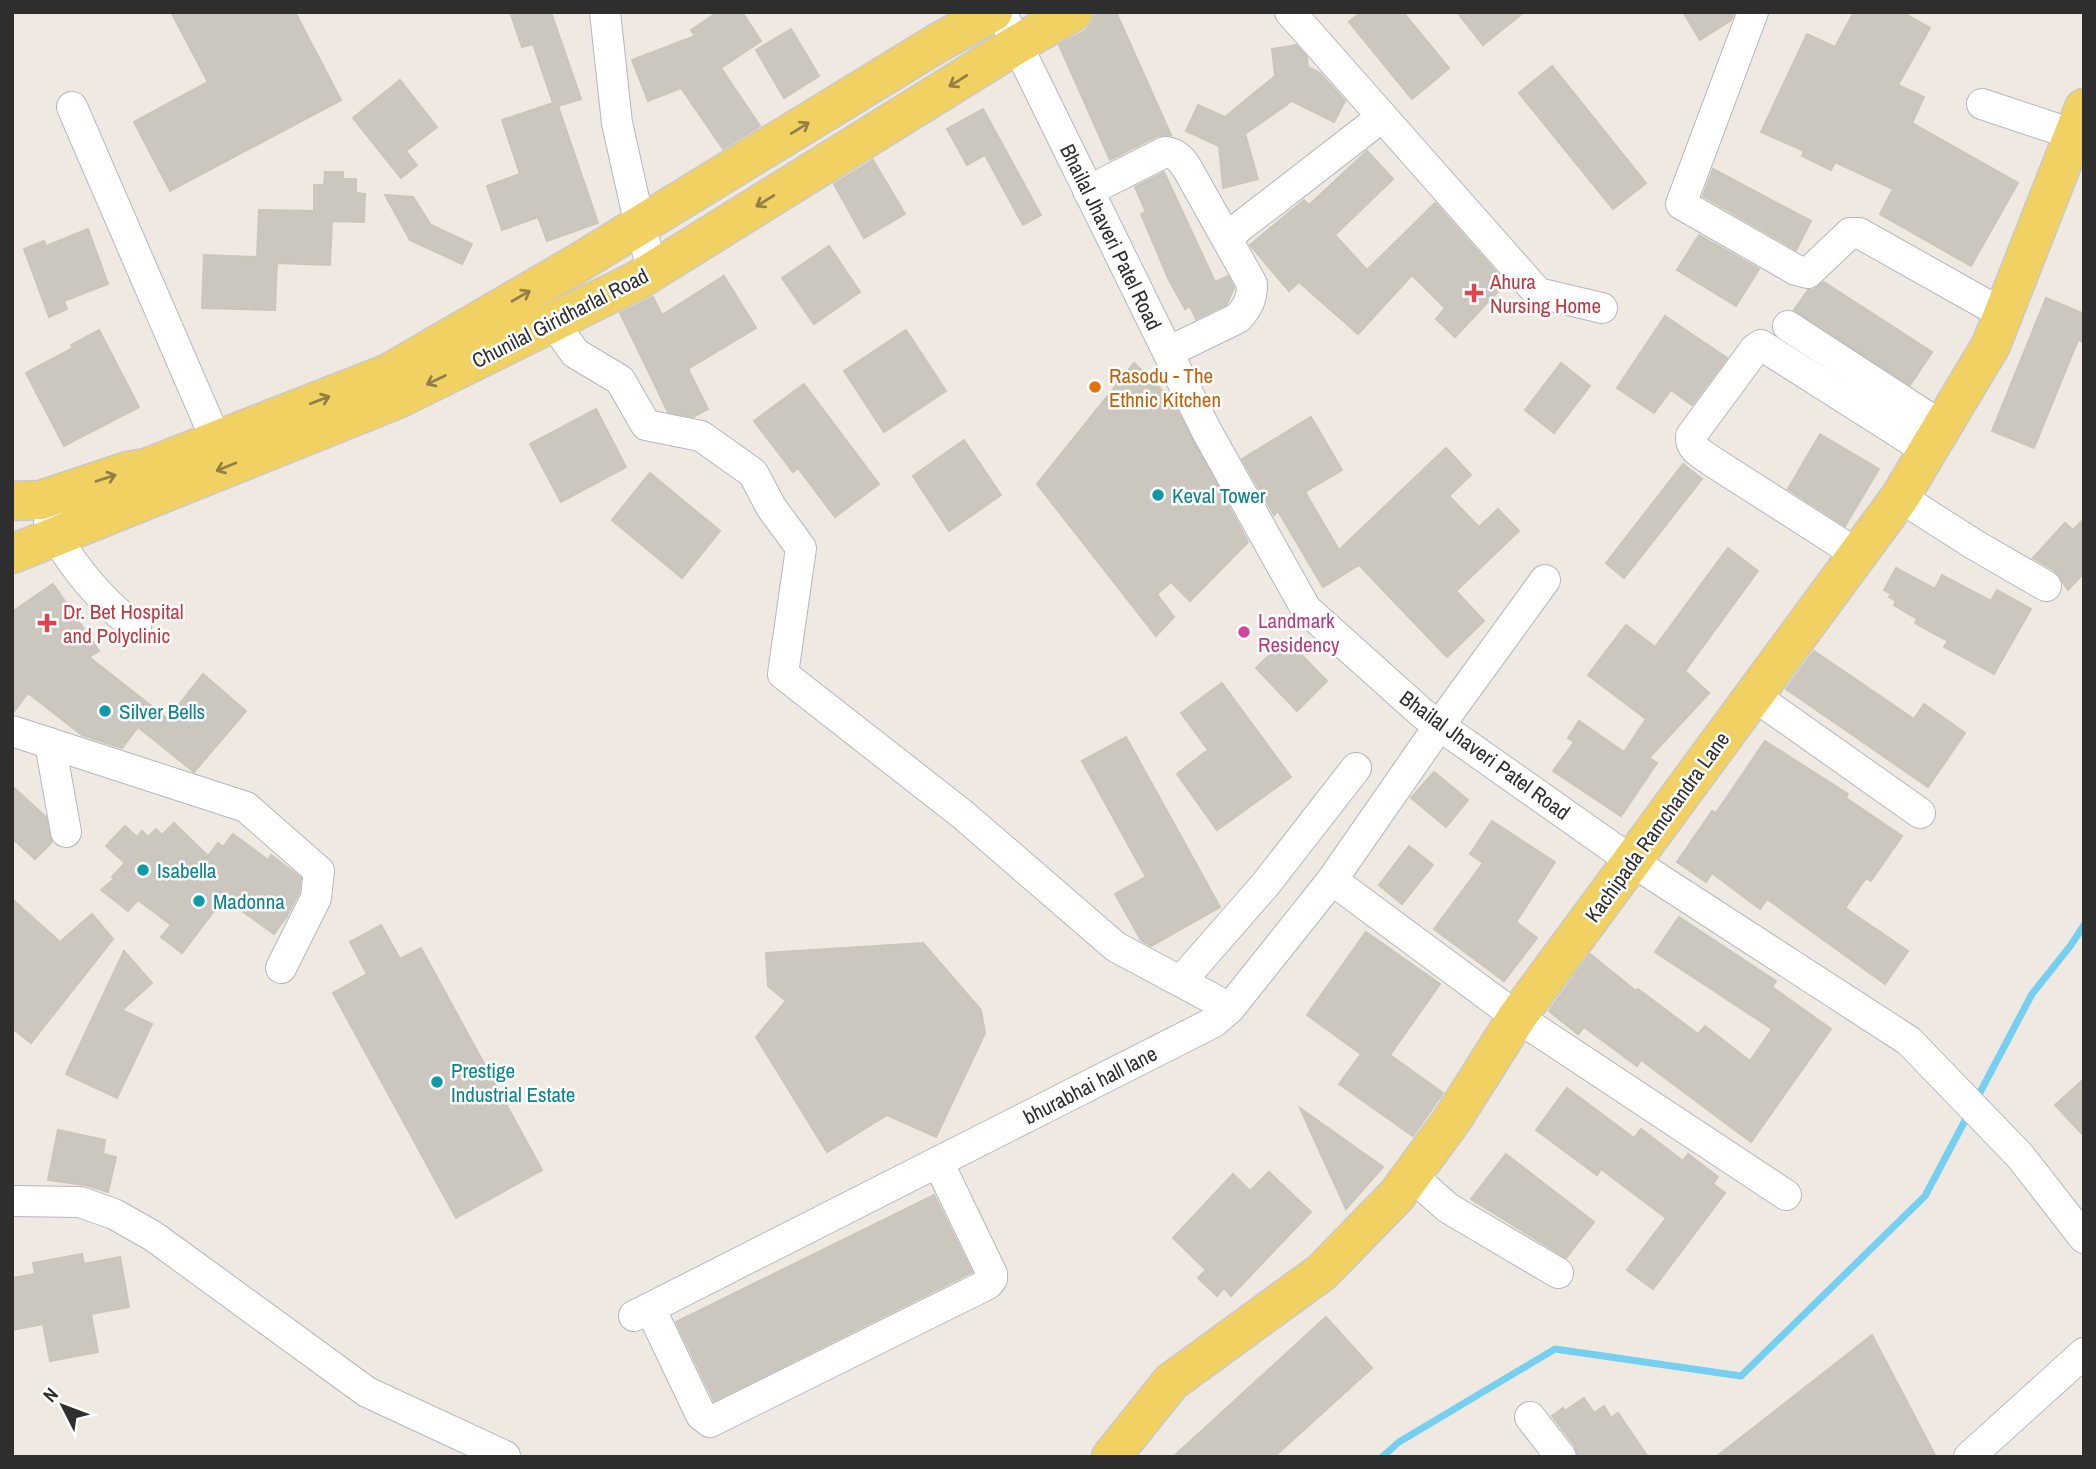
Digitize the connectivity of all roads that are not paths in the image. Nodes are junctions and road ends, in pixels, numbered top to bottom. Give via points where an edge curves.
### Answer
1 (605, 12) edge
2 (993, 12) edge
3 (1073, 12) edge
4 (1290, 12) edge
5 (1753, 12) edge
6 (1008, 28) edge
7 (1982, 104) dead end
8 (72, 107) dead end
9 (1382, 117) junction
10 (2079, 136) edge
11 (1088, 191) junction
12 (640, 226) junction
13 (1236, 230) dead end
14 (653, 271) junction
15 (1602, 307) dead end
16 (2003, 314) junction
17 (554, 322) junction
18 (1788, 326) dead end
19 (1168, 352) junction
20 (1935, 439) junction
21 (216, 440) junction
22 (1900, 497) junction
23 (27, 500) edge
24 (55, 536) junction
25 (12, 554) edge
26 (1857, 554) junction
27 (1545, 580) dead end
28 (2046, 586) dead end
29 (136, 626) dead end
30 (1753, 695) junction
31 (1439, 726) junction
32 (12, 731) edge
33 (50, 743) junction
34 (1356, 768) dead end
35 (1920, 813) dead end
36 (66, 832) dead end
37 (1633, 862) junction
38 (1332, 880) junction
39 (281, 968) dead end
40 (1181, 981) junction
41 (1230, 1008) junction
42 (1517, 1017) junction
43 (938, 1162) junction
44 (1412, 1176) junction
45 (1786, 1195) dead end
46 (12, 1201) edge
47 (2084, 1238) edge
48 (1558, 1273) dead end
49 (2084, 1353) edge
50 (1530, 1417) dead end
51 (505, 1455) edge
52 (1111, 1457) edge
53 (1561, 1457) edge
54 (1969, 1457) edge

1 - 12 street via 617,123
12 -> 2 main road, Chunilal Giridharlal Road
3 - 6 main road, Chunilal Giridharlal Road
4 - 9 street
5 - 16 street via 1681,204 1808,273 1850,233 1858,233
6 - 11 street, Bhailal Jhaveri Patel Road
6 -> 14 main road, Chunilal Giridharlal Road
7 - 10 street
8 - 21 street
9 - 13 street
9 - 15 street via 1538,293
10 - 16 main road, Kachipada Ramchandra Lane
11 - 19 street, Bhailal Jhaveri Patel Road
11 - 19 street via 1172,152 1187,168 1252,284 1247,309 1238,318
12 - 14 street
21 -> 12 main road, Chunilal Giridharlal Road via 389,373
14 - 17 main road, Chunilal Giridharlal Road
16 - 20 main road, Kachipada Ramchandra Lane via 1991,345
17 -> 24 main road, Chunilal Giridharlal Road via 400,398
17 - 40 street via 575,353 620,380 646,425 701,436 753,474 801,548 783,674 962,814 1116,947
18 - 20 street
19 - 31 street, Bhailal Jhaveri Patel Road via 1306,609
20 - 22 main road, Kachipada Ramchandra Lane
20 - 26 street via 1761,345 1691,436 1694,448
23 -> 21 main road, Chunilal Giridharlal Road via 146,468
22 - 26 main road, Kachipada Ramchandra Lane
22 - 28 street
23 - 24 street
24 - 25 main road, Chunilal Giridharlal Road
24 - 29 street via 96,592
26 - 30 main road, Kachipada Ramchandra Lane
27 - 31 street, bhurabhai hall lane
30 - 35 street
30 - 37 main road, Kachipada Ramchandra Lane
31 - 37 street, Bhailal Jhaveri Patel Road
31 - 38 street, bhurabhai hall lane
32 - 33 street
33 - 36 street
33 - 39 street via 246,807 319,871 316,898
34 - 40 street via 1265,885
37 - 42 main road, Kachipada Ramchandra Lane
37 - 47 street, Bhailal Jhaveri Patel Road via 1909,1041 2020,1156
38 - 41 street, bhurabhai hall lane
38 - 42 street
40 - 41 street
41 - 43 street, bhurabhai hall lane via 1214,1022
42 - 44 main road, Kachipada Ramchandra Lane
42 - 45 street
43 - 43 street, bhurabhai hall lane via 642,1312 701,1415 710,1422 988,1284 992,1274
44 - 48 street via 1448,1208
44 - 52 main road, Kachipada Ramchandra Lane via 1322,1272 1171,1382
46 - 51 street via 80,1202 114,1214 153,1236 367,1392
49 - 54 street
50 - 53 street

